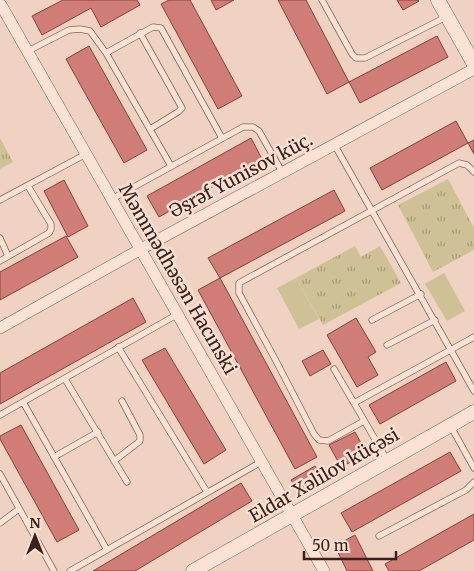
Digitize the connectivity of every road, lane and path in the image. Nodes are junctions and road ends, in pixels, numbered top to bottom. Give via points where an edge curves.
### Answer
1 (322, 0) edge
2 (438, 0) edge
3 (4, 3) edge
4 (448, 16) junction
5 (140, 33) junction
6 (28, 51) junction
7 (106, 53) junction
8 (474, 64) edge
9 (474, 69) edge
10 (150, 129) junction
11 (222, 138) junction
12 (334, 144) junction
13 (86, 154) junction
14 (171, 166) junction
15 (282, 172) junction
16 (474, 172) edge
17 (28, 186) junction
18 (112, 199) junction
19 (0, 200) edge
20 (372, 210) junction
21 (0, 238) edge
22 (141, 249) junction
23 (8, 256) junction
24 (0, 261) edge
25 (421, 294) junction
26 (178, 314) junction
27 (372, 320) dead end
28 (435, 320) junction
29 (0, 328) edge
30 (474, 337) edge
31 (387, 345) dead end
32 (118, 347) junction
33 (451, 350) junction
34 (334, 369) dead end
35 (65, 379) junction
36 (474, 390) edge
37 (122, 401) dead end
38 (23, 402) junction
39 (354, 403) junction
40 (474, 412) edge
41 (0, 416) edge
42 (364, 421) junction
43 (450, 425) junction
44 (98, 432) junction
45 (54, 457) junction
46 (114, 461) junction
47 (262, 461) junction
48 (387, 461) junction
49 (474, 468) edge
50 (0, 474) edge
51 (127, 482) dead end
52 (474, 482) edge
53 (207, 492) junction
54 (19, 509) junction
55 (292, 515) junction
56 (0, 523) edge
57 (379, 536) dead end
58 (106, 550) junction
59 (54, 571) edge
60 (70, 571) edge
61 (193, 571) edge
62 (324, 571) edge

1 - 4 lane via 356,58 365,58
2 - 4 street
3 - 6 street, Məmmədhəsən Hacınski
4 - 8 street
5 - 7 lane
5 - 10 lane via 182,108
5 - 11 lane via 153,26 160,28
6 - 7 lane via 68,30 80,29 90,32
6 - 13 street, Məmmədhəsən Hacınski
7 - 10 lane
9 - 12 street, Əşrəf Yunisov küç.
10 - 14 lane
11 - 14 lane
11 - 15 lane via 243,127 253,127
12 - 15 street, Əşrəf Yunisov küç.
12 - 20 lane
13 - 17 lane
13 - 18 street, Məmmədhəsən Hacınski
14 - 18 lane
15 - 22 street, Əşrəf Yunisov küç.
16 - 20 lane via 467,164 459,163
17 - 19 lane
17 - 23 lane via 51,229
18 - 22 street, Məmmədhəsən Hacınski
20 - 25 lane
20 - 42 lane via 238,283 239,293 319,440 328,441
21 - 23 lane
22 - 26 street, Məmmədhəsən Hacınski
22 - 29 street, Əşrəf Yunisov küç.
23 - 24 lane
25 - 27 lane
25 - 28 lane
26 - 32 lane
26 - 47 street, Məmmədhəsən Hacınski
28 - 31 lane
28 - 33 lane
30 - 33 lane
32 - 35 lane
32 - 53 lane
33 - 36 lane
33 - 39 lane
34 - 39 lane
35 - 38 lane
35 - 44 lane
37 - 46 lane via 140,441
38 - 41 lane
38 - 45 lane
39 - 42 lane
40 - 43 street, Eldar Xəlilov küçəsi
42 - 48 lane
43 - 48 street, Eldar Xəlilov küçəsi
43 - 49 lane
44 - 45 lane
44 - 46 lane
45 - 58 lane
46 - 51 lane
47 - 53 lane
47 - 55 street, Məmmədhəsən Hacınski
48 - 55 street, Eldar Xəlilov küçəsi
50 - 54 lane
52 - 57 lane via 466,490
53 - 58 lane
54 - 56 lane
54 - 59 lane
55 - 61 street, Eldar Xəlilov küçəsi
55 - 62 street, Məmmədhəsən Hacınski
58 - 60 lane

